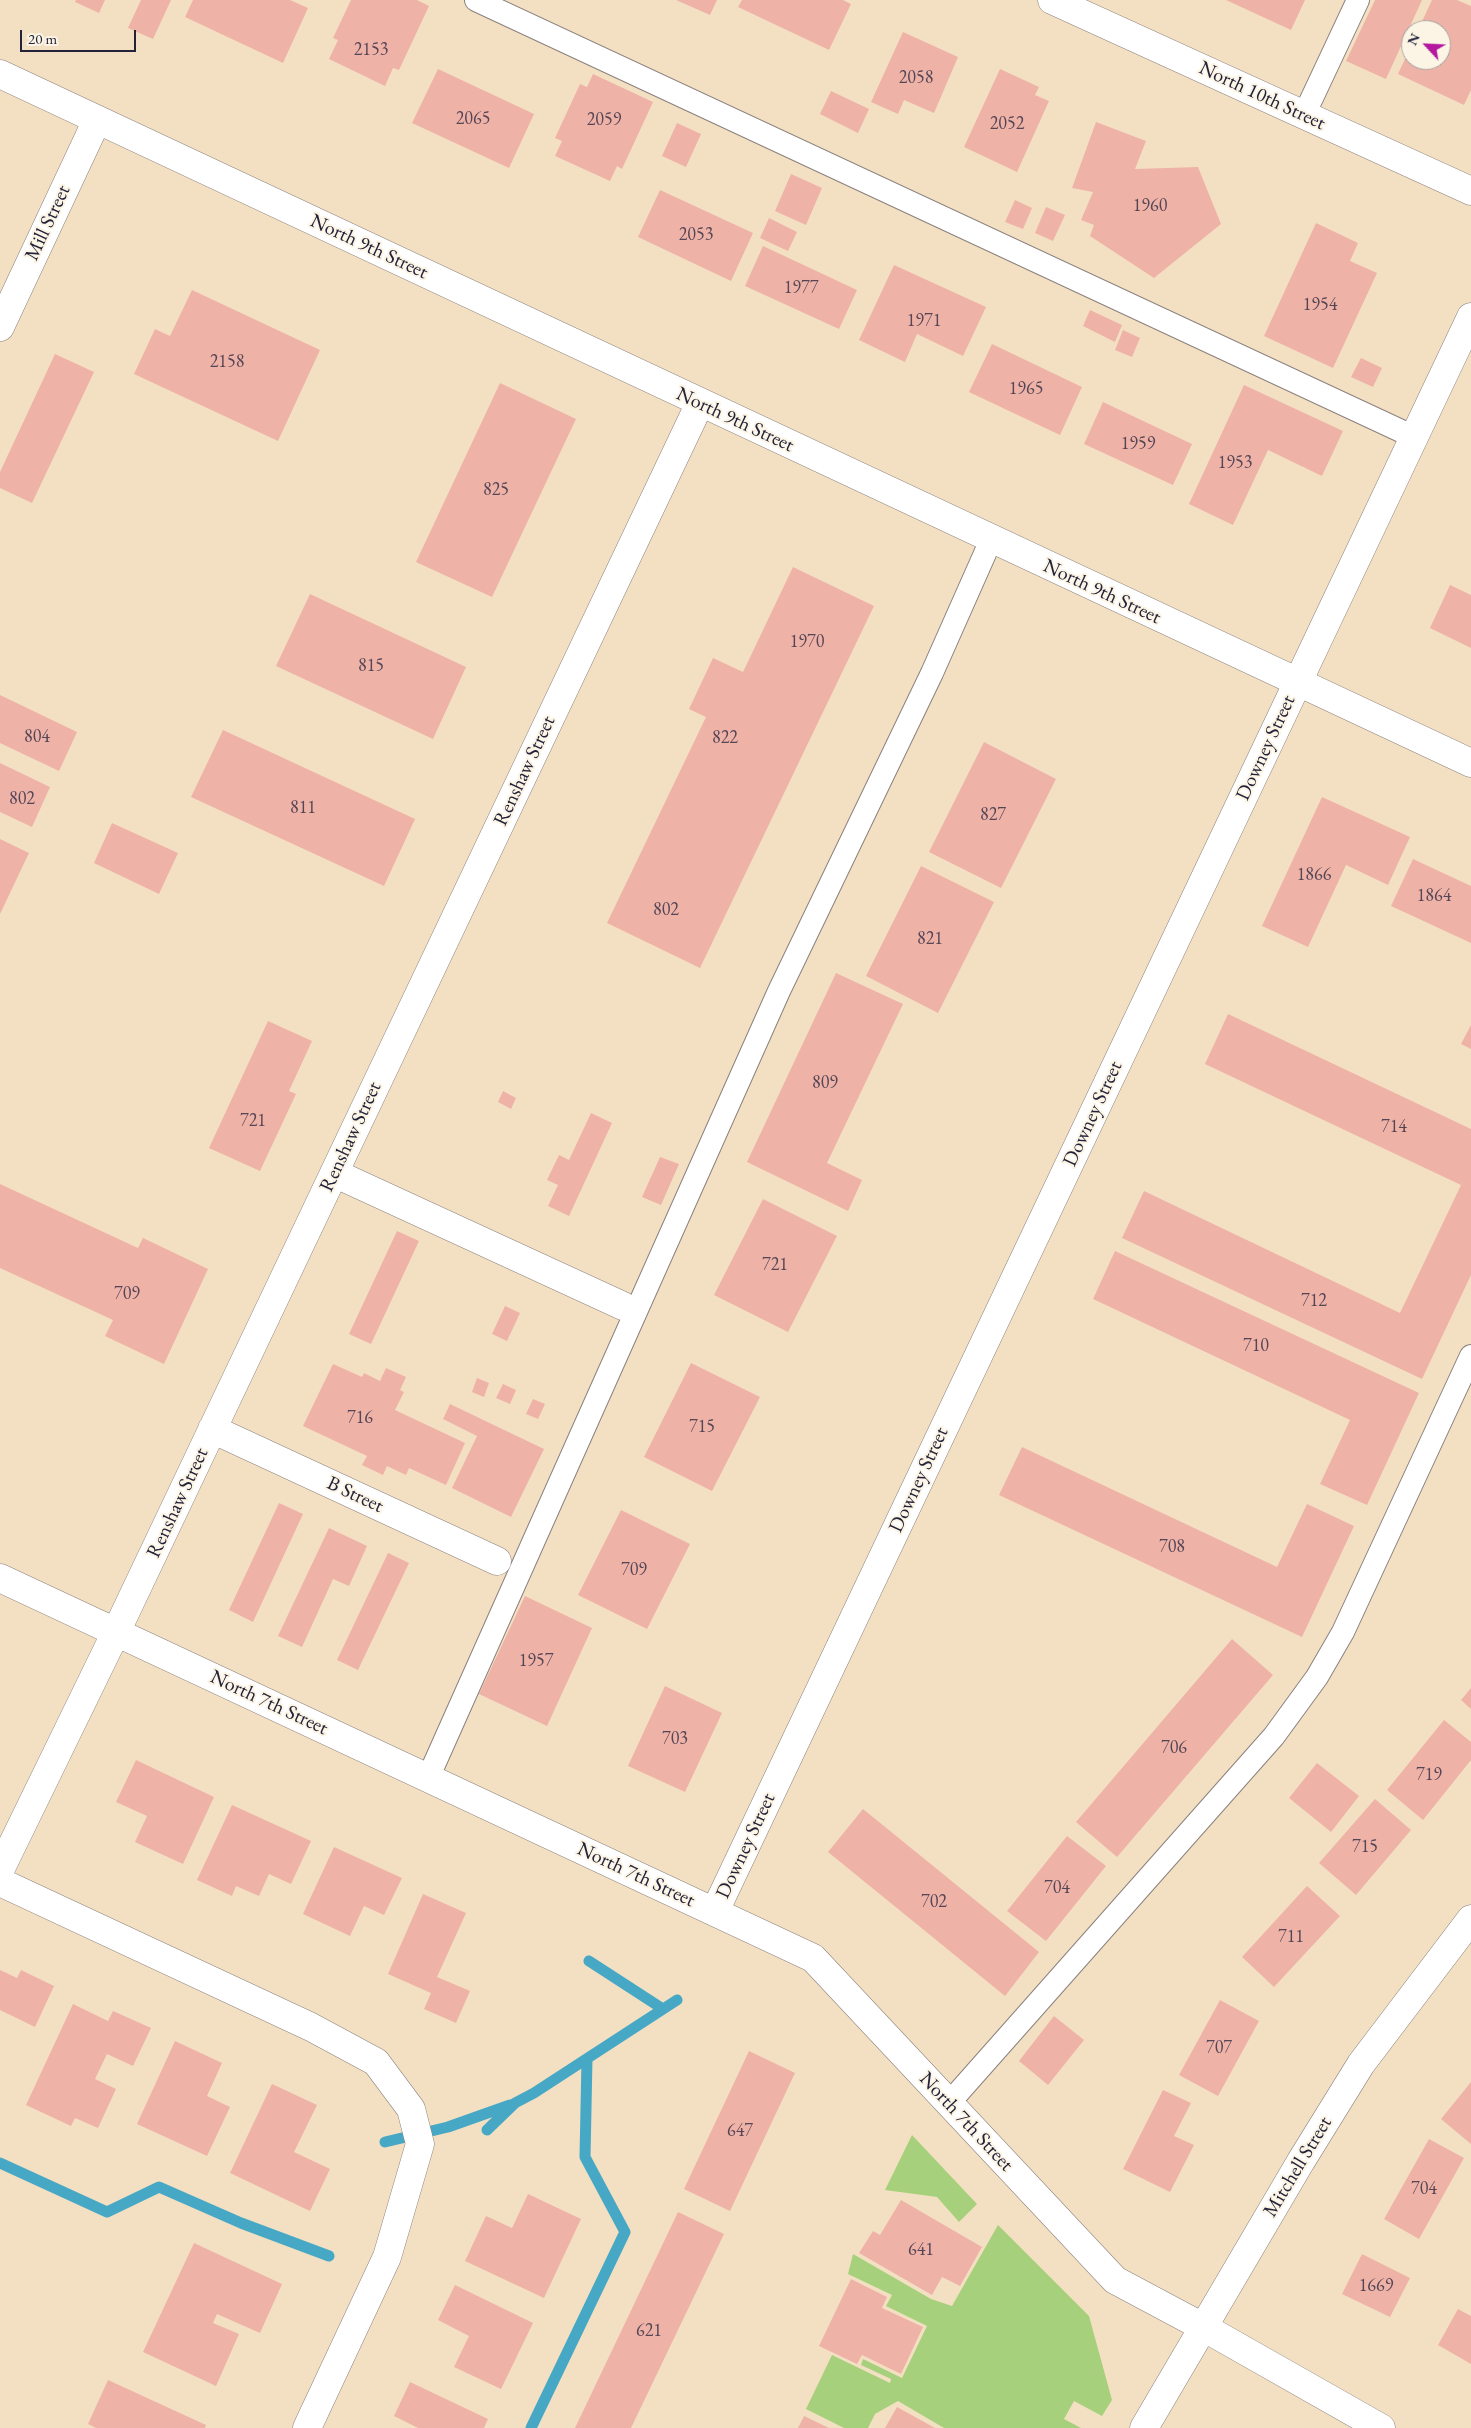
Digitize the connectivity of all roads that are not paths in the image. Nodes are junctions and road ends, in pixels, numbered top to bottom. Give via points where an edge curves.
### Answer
1 (476, 0) edge
2 (1358, 0) edge
3 (1069, 4) edge
4 (0, 74) edge
5 (1304, 115) junction
6 (97, 120) junction
7 (1471, 191) edge
8 (1471, 316) edge
9 (0, 326) edge
10 (700, 403) junction
11 (1414, 437) junction
12 (991, 540) junction
13 (1297, 683) junction
14 (1471, 763) edge
15 (334, 1174) junction
16 (623, 1306) dead end
17 (1471, 1356) edge
18 (212, 1430) junction
19 (497, 1561) dead end
20 (0, 1578) edge
21 (116, 1632) junction
22 (428, 1778) junction
23 (0, 1870) edge
24 (0, 1882) edge
25 (715, 1912) junction
26 (1471, 1920) edge
27 (949, 2103) junction
28 (1204, 2327) junction
29 (307, 2428) edge
30 (1144, 2428) edge
31 (1381, 2428) edge

1 - 11 lane
2 - 5 lane
3 - 5 street, North 10th Street
4 - 6 street, North 9th Street
5 - 7 street, North 10th Street
6 - 9 street, Mill Street
6 - 10 street, North 9th Street
8 - 11 street, Downey Street
10 - 12 street, North 9th Street
10 - 15 street, Renshaw Street
11 - 13 street, Downey Street
12 - 13 street, North 9th Street
12 - 22 lane via 932,673 779,991
13 - 14 street, North 9th Street
13 - 25 street, Downey Street
15 - 16 street
15 - 18 street, Renshaw Street
17 - 27 lane via 1343,1632 1317,1677 1274,1736
18 - 19 street, B Street
18 - 21 street, Renshaw Street
20 - 21 street, North 7th Street
21 - 22 street, North 7th Street
21 - 23 street, Renshaw Street
22 - 25 street, North 7th Street
24 - 29 street via 311,2027 376,2062 411,2109 420,2144 387,2257
25 - 27 street, North 7th Street via 813,1958
26 - 28 street, Mitchell Street via 1361,2064
27 - 28 street, North 7th Street via 1115,2280
28 - 30 street, Mitchell Street
28 - 31 street, North 7th Street

